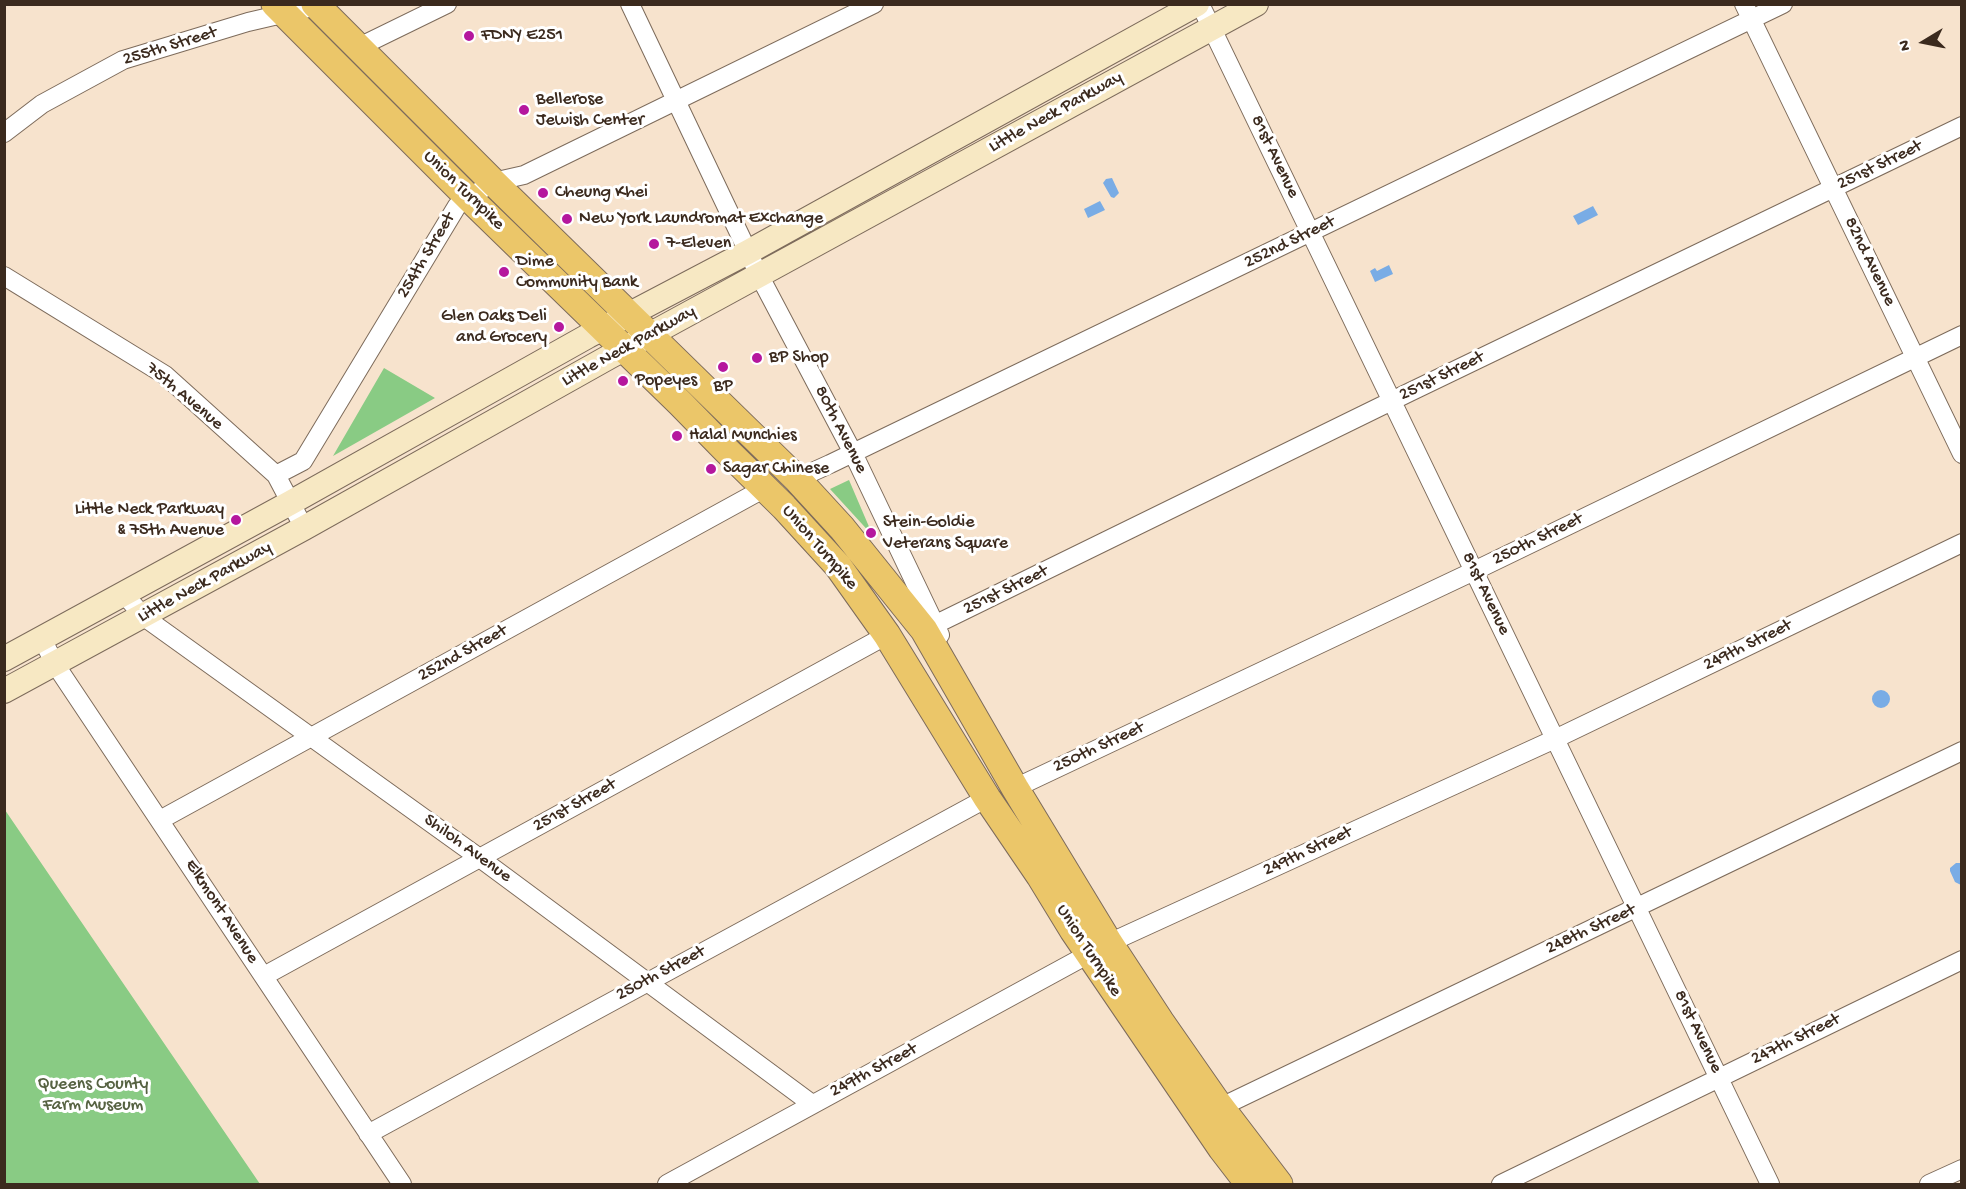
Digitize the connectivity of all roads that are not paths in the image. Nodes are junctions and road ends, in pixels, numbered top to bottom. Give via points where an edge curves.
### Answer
1 (447, 4) edge
2 (630, 4) edge
3 (874, 4) edge
4 (1199, 4) edge
5 (1256, 4) edge
6 (1782, 4) edge
7 (316, 5) edge
8 (279, 9) edge
9 (1748, 12) edge
10 (1212, 28) junction
11 (358, 47) junction
12 (676, 100) junction
13 (1962, 126) edge
14 (4, 133) edge
15 (493, 182) junction
16 (1833, 188) junction
17 (469, 198) junction
18 (1311, 233) junction
19 (748, 252) junction
20 (759, 275) junction
21 (4, 276) edge
22 (628, 315) junction
23 (604, 328) junction
24 (1962, 335) edge
25 (650, 336) junction
26 (624, 350) junction
27 (1915, 357) junction
28 (1392, 401) junction
29 (853, 453) junction
30 (1962, 454) edge
31 (276, 475) junction
32 (796, 479) junction
33 (765, 488) junction
34 (291, 503) junction
35 (304, 528) junction
36 (1962, 543) edge
37 (1474, 570) junction
38 (124, 594) junction
39 (144, 617) junction
40 (930, 628) junction
41 (886, 635) junction
42 (42, 639) junction
43 (4, 659) edge
44 (55, 664) junction
45 (4, 691) edge
46 (312, 737) junction
47 (1555, 739) junction
48 (1962, 751) edge
49 (1015, 788) junction
50 (987, 798) junction
51 (160, 820) junction
52 (480, 859) junction
53 (1636, 908) junction
54 (1099, 948) junction
55 (1962, 960) edge
56 (264, 976) junction
57 (646, 982) junction
58 (1719, 1077) junction
59 (812, 1104) junction
60 (1221, 1107) junction
61 (368, 1134) junction
62 (1962, 1169) edge
63 (402, 1185) edge
64 (667, 1185) edge
65 (1249, 1185) edge
66 (1280, 1185) edge
67 (1501, 1185) edge
68 (1770, 1185) edge
69 (1929, 1185) edge

1 - 11 street
2 - 12 street, 80th Avenue
3 - 12 street, 254th Street
4 - 10 street, 81st Avenue
4 - 19 main road, Little Neck Parkway
5 - 10 main road, Little Neck Parkway
6 - 9 street, 252nd Street
7 - 8 street, 255th Street
7 - 11 main road, Union Turnpike
8 - 14 street, 255th Street via 123,60 42,104
8 - 17 main road, Union Turnpike
9 - 16 street, 82nd Avenue
9 - 18 street, 252nd Street
10 - 18 street, 81st Avenue
10 - 20 main road, Little Neck Parkway
11 - 15 main road, Union Turnpike
12 - 15 street, 254th Street via 524,175
12 - 19 street, 80th Avenue
13 - 16 street, 251st Street
15 - 17 street, 254th Street
15 - 22 main road, Union Turnpike
16 - 27 street, 82nd Avenue
16 - 28 street, 251st Street
17 - 23 main road, Union Turnpike
17 - 31 street, 254th Street via 457,206 303,460
18 - 28 street, 81st Avenue
18 - 29 street, 252nd Street
19 - 20 street, 80th Avenue
19 - 22 main road, Little Neck Parkway
20 - 25 main road, Little Neck Parkway
20 - 29 street, 80th Avenue
21 - 31 street, 75th Avenue via 165,375
22 - 23 main road, Little Neck Parkway
22 - 25 main road, Union Turnpike
23 - 26 main road, Union Turnpike
23 - 34 main road, Little Neck Parkway
24 - 27 street, 250th Street
25 - 26 main road, Little Neck Parkway
25 - 32 main road, Union Turnpike
26 - 33 main road, Union Turnpike
26 - 35 main road, Little Neck Parkway
27 - 30 street, 82nd Avenue
27 - 37 street, 250th Street
28 - 37 street, 81st Avenue
28 - 40 street, 251st Street
29 - 32 street, 252nd Street
29 - 40 street, 80th Avenue
31 - 34 street, 75th Avenue
32 - 40 main road, Union Turnpike
33 - 41 main road, Union Turnpike via 838,566
33 - 46 street, 252nd Street
34 - 35 street, 75th Avenue
34 - 38 main road, Little Neck Parkway
35 - 39 main road, Little Neck Parkway
36 - 47 street, 249th Street
37 - 47 street, 81st Avenue
37 - 49 street, 250th Street
38 - 39 street, Shiloh Avenue
38 - 42 main road, Little Neck Parkway
39 - 44 main road, Little Neck Parkway
39 - 46 street, Shiloh Avenue
40 - 49 main road, Union Turnpike
41 - 50 main road, Union Turnpike
41 - 52 street, 251st Street
42 - 43 main road, Little Neck Parkway
42 - 44 street, Elkmont Avenue
44 - 45 main road, Little Neck Parkway
44 - 51 street, Elkmont Avenue
46 - 51 street, 252nd Street
46 - 52 street, Shiloh Avenue
47 - 53 street, 81st Avenue
47 - 54 street, 249th Street
48 - 53 street, 248th Street
49 - 54 main road, Union Turnpike
50 - 54 main road, Union Turnpike via 1040,876
50 - 57 street, 250th Street
51 - 56 street, Elkmont Avenue
52 - 56 street, 251st Street
52 - 57 street, Shiloh Avenue
53 - 58 street, 81st Avenue
53 - 60 street, 248th Street
54 - 59 street, 249th Street
54 - 60 main road, Union Turnpike via 1160,1021
54 - 65 main road, Union Turnpike via 1222,1149
55 - 58 street, 247th Street
56 - 61 street, Elkmont Avenue
57 - 59 street, Shiloh Avenue
57 - 61 street, 250th Street
58 - 67 street, 247th Street
58 - 68 street, 81st Avenue
59 - 64 street, 249th Street
60 - 66 main road, Union Turnpike
61 - 63 street, Elkmont Avenue
62 - 69 street

